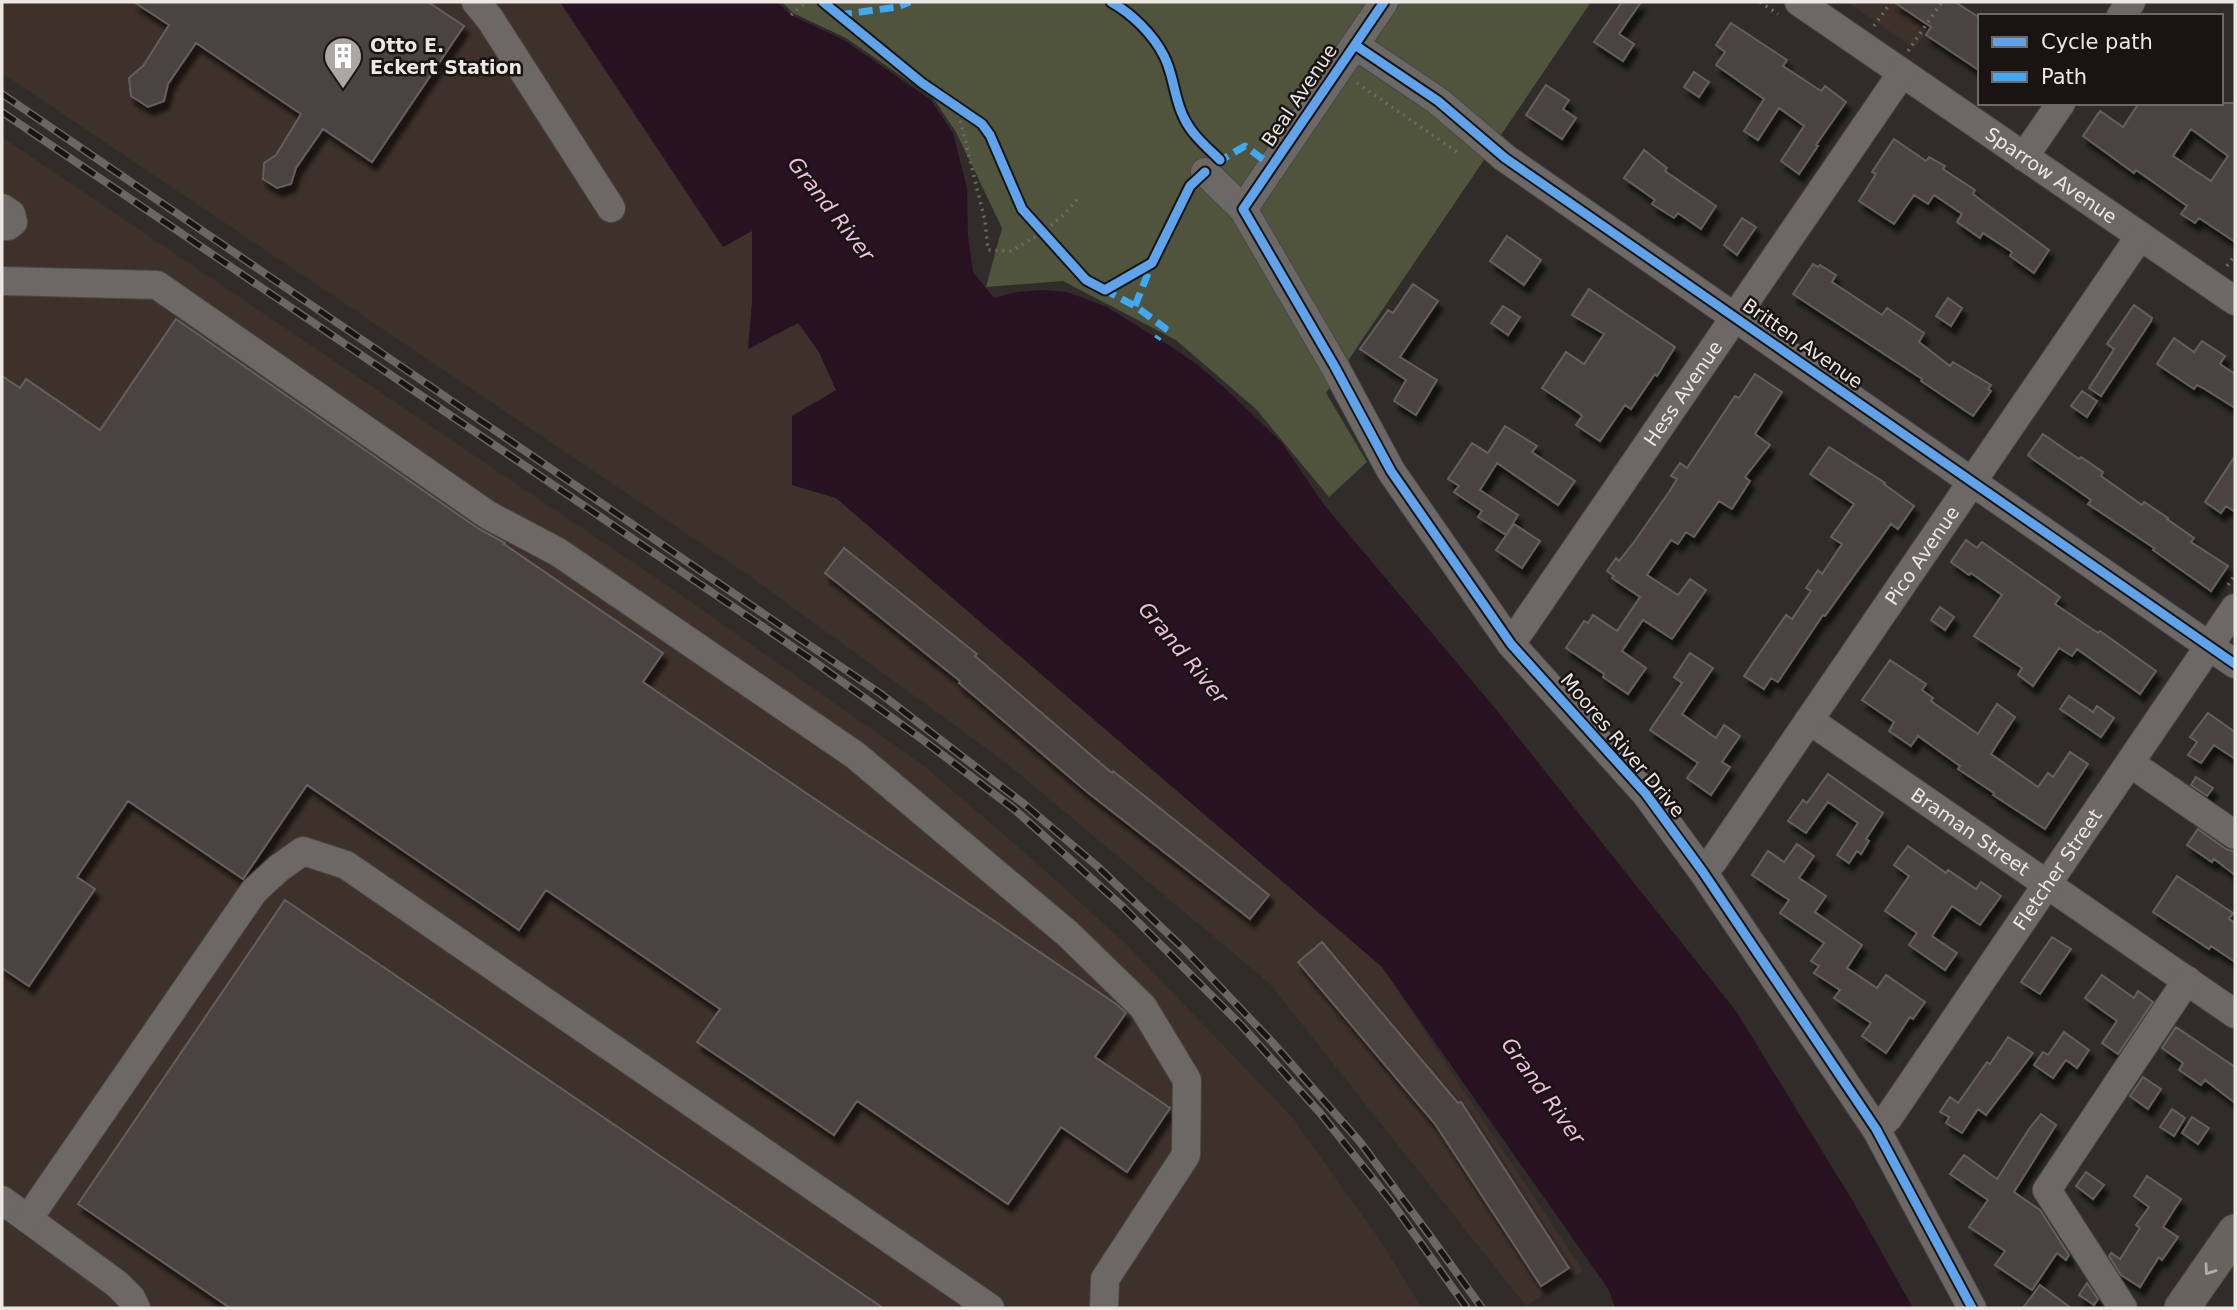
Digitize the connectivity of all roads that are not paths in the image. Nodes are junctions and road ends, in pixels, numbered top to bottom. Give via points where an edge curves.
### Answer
1 (476, 2) edge
2 (1384, 2) edge
3 (1799, 2) edge
4 (1355, 45) junction
5 (1902, 73) junction
6 (2060, 105) edge
7 (2024, 157) junction
8 (1205, 172) dead end
9 (2, 208) edge
10 (611, 208) dead end
11 (1243, 209) junction
12 (2, 226) edge
13 (2140, 236) junction
14 (2, 281) edge
15 (2232, 289) edge
16 (1734, 317) junction
17 (1972, 481) junction
18 (2235, 608) edge
19 (1511, 644) junction
20 (2209, 646) junction
21 (2235, 664) edge
22 (1809, 720) junction
23 (2130, 763) junction
24 (2235, 835) edge
25 (1703, 873) junction
26 (2048, 884) junction
27 (2187, 980) junction
28 (2235, 1014) edge
29 (1876, 1129) junction
30 (2, 1200) edge
31 (28, 1219) junction
32 (2235, 1232) edge
33 (136, 1308) edge
34 (990, 1308) edge
35 (1104, 1308) edge
36 (1972, 1308) edge
37 (2123, 1308) edge
38 (2182, 1308) edge

1 - 10 street
2 - 4 street, Beal Avenue
3 - 5 street, Sparrow Avenue
4 - 11 street, Beal Avenue
4 - 16 street, Britten Avenue via 1438,101 1505,158
5 - 7 street, Sparrow Avenue
5 - 16 street, Hess Avenue
6 - 7 street
7 - 13 street, Sparrow Avenue
8 - 11 street, Moores River Drive
9 - 12 street via 13,222
11 - 19 street, Moores River Drive via 1391,471
13 - 15 street, Sparrow Avenue
13 - 17 street, Pico Avenue
14 - 35 street via 157,285 488,514 558,552 855,755 1068,934 1143,1007 1187,1080 1186,1155 1104,1279
16 - 17 street, Britten Avenue
16 - 19 street, Hess Avenue
17 - 20 street, Britten Avenue
17 - 22 street, Pico Avenue
18 - 20 street, Fletcher Street
19 - 25 street, Moores River Drive via 1646,794
20 - 21 street, Britten Avenue
20 - 23 street, Fletcher Street
22 - 25 street, Pico Avenue
22 - 26 street, Braman Street
23 - 24 street
23 - 26 street, Fletcher Street
25 - 29 street, Moores River Drive
26 - 27 street, Braman Street
26 - 29 street, Fletcher Street via 1888,1118
27 - 28 street, Braman Street
27 - 37 street via 2047,1190
29 - 36 street, Moores River Drive
30 - 31 street
31 - 33 street via 117,1284
31 - 34 street via 254,891 303,851 346,864
32 -> 38 main road

